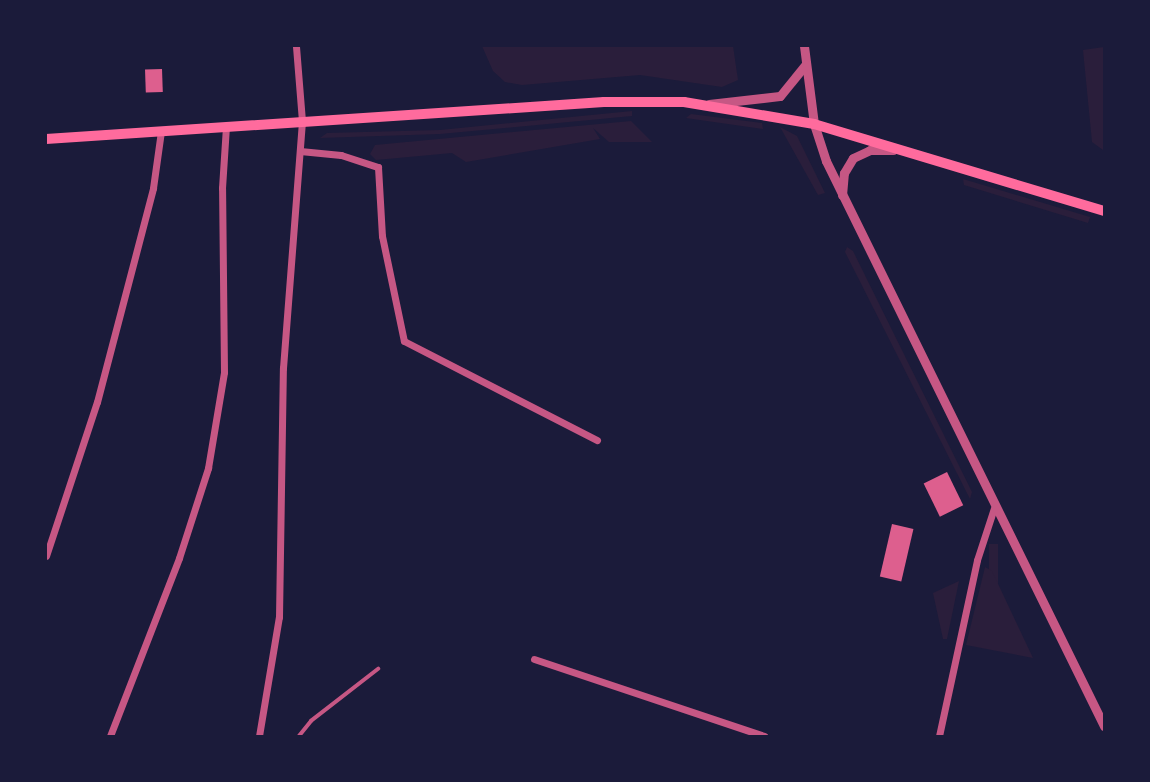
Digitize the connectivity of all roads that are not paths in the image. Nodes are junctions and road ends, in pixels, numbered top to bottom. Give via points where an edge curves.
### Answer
1 (296, 46) edge
2 (804, 46) edge
3 (806, 64) junction
4 (708, 104) junction
5 (302, 121) junction
6 (814, 124) junction
7 (226, 126) junction
8 (161, 131) junction
9 (46, 139) edge
10 (300, 151) junction
11 (913, 151) junction
12 (842, 195) junction
13 (1104, 211) edge
14 (597, 440) dead end
15 (994, 508) junction
16 (46, 556) edge
17 (534, 659) dead end
18 (378, 669) dead end
19 (1104, 726) edge
20 (110, 737) edge
21 (259, 737) edge
22 (299, 737) edge
23 (764, 737) edge
24 (939, 737) edge

1 - 5 street
2 - 3 street
3 - 4 street via 780,96
3 - 6 street
4 - 5 main road via 624,101
4 - 6 main road
5 - 7 main road
5 - 10 street
6 - 11 main road
6 - 12 street
7 - 8 main road
7 - 20 street via 224,372 208,468
8 - 9 main road
8 - 16 street via 153,188 97,402
10 - 14 street via 341,155 377,167 382,236 404,341
10 - 21 street via 283,368 279,617
11 - 12 street via 870,150 857,155 844,173
11 - 13 main road
12 - 15 street
15 - 19 street
15 - 24 street via 977,560
17 - 23 street
18 - 22 lane via 311,721

